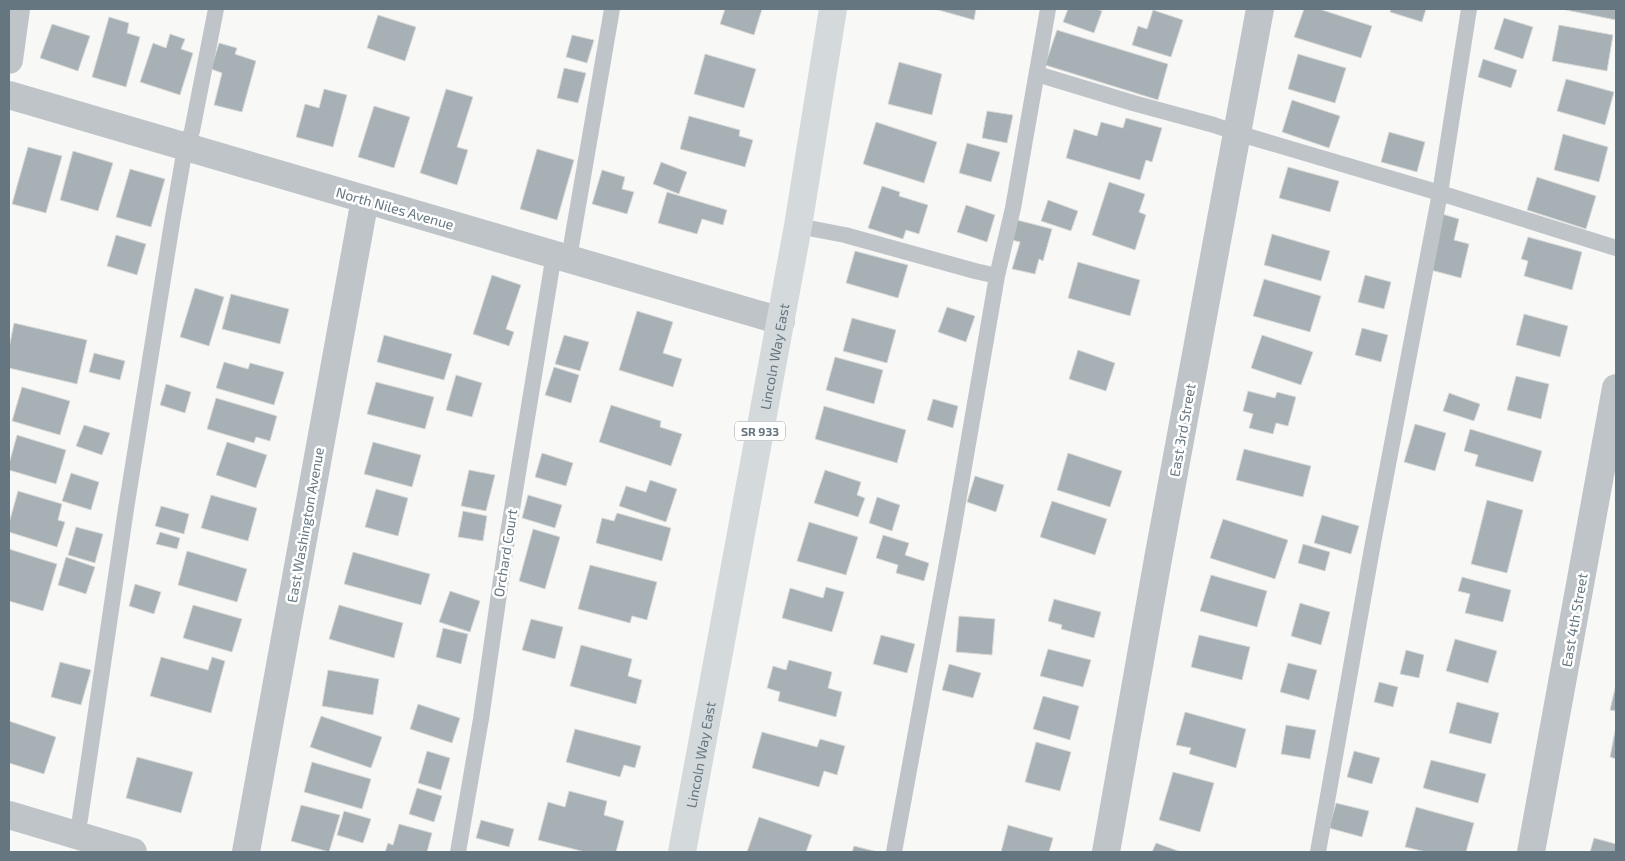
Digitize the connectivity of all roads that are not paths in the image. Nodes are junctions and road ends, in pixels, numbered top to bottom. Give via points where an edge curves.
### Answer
1 (16, 9) edge
2 (216, 9) edge
3 (612, 9) edge
4 (833, 9) edge
5 (1048, 9) edge
6 (1260, 9) edge
7 (1469, 9) edge
8 (9, 60) edge
9 (1036, 74) junction
10 (9, 95) edge
11 (1237, 133) junction
12 (186, 148) junction
13 (1440, 193) junction
14 (365, 199) junction
15 (798, 226) junction
16 (1616, 248) edge
17 (562, 256) junction
18 (997, 276) junction
19 (781, 321) junction
20 (1616, 388) edge
21 (9, 815) edge
22 (76, 835) junction
23 (133, 852) edge
24 (246, 852) edge
25 (458, 852) edge
26 (682, 852) edge
27 (894, 852) edge
28 (1106, 852) edge
29 (1318, 852) edge
30 (1531, 852) edge

1 - 8 street
2 - 12 lane
3 - 17 lane, Orchard Court
4 - 15 main road, Lincoln Way East / SR 933
5 - 9 lane
6 - 11 street, East 3rd Street
7 - 13 lane
9 - 11 lane
9 - 18 lane via 1013,208
10 - 12 street, North Niles Avenue
11 - 13 lane
11 - 28 street, East 3rd Street
12 - 14 street, North Niles Avenue
12 - 22 lane
13 - 16 lane
13 - 29 lane
14 - 17 street, North Niles Avenue
14 - 24 street, East Washington Avenue
15 - 18 lane via 845,235
15 - 19 main road, Lincoln Way East / SR 933
17 - 19 street, North Niles Avenue
17 - 25 lane, Orchard Court via 505,552
18 - 27 lane
19 - 26 main road, Lincoln Way East / SR 933
20 - 30 street, East 4th Street
21 - 22 street
22 - 23 street

